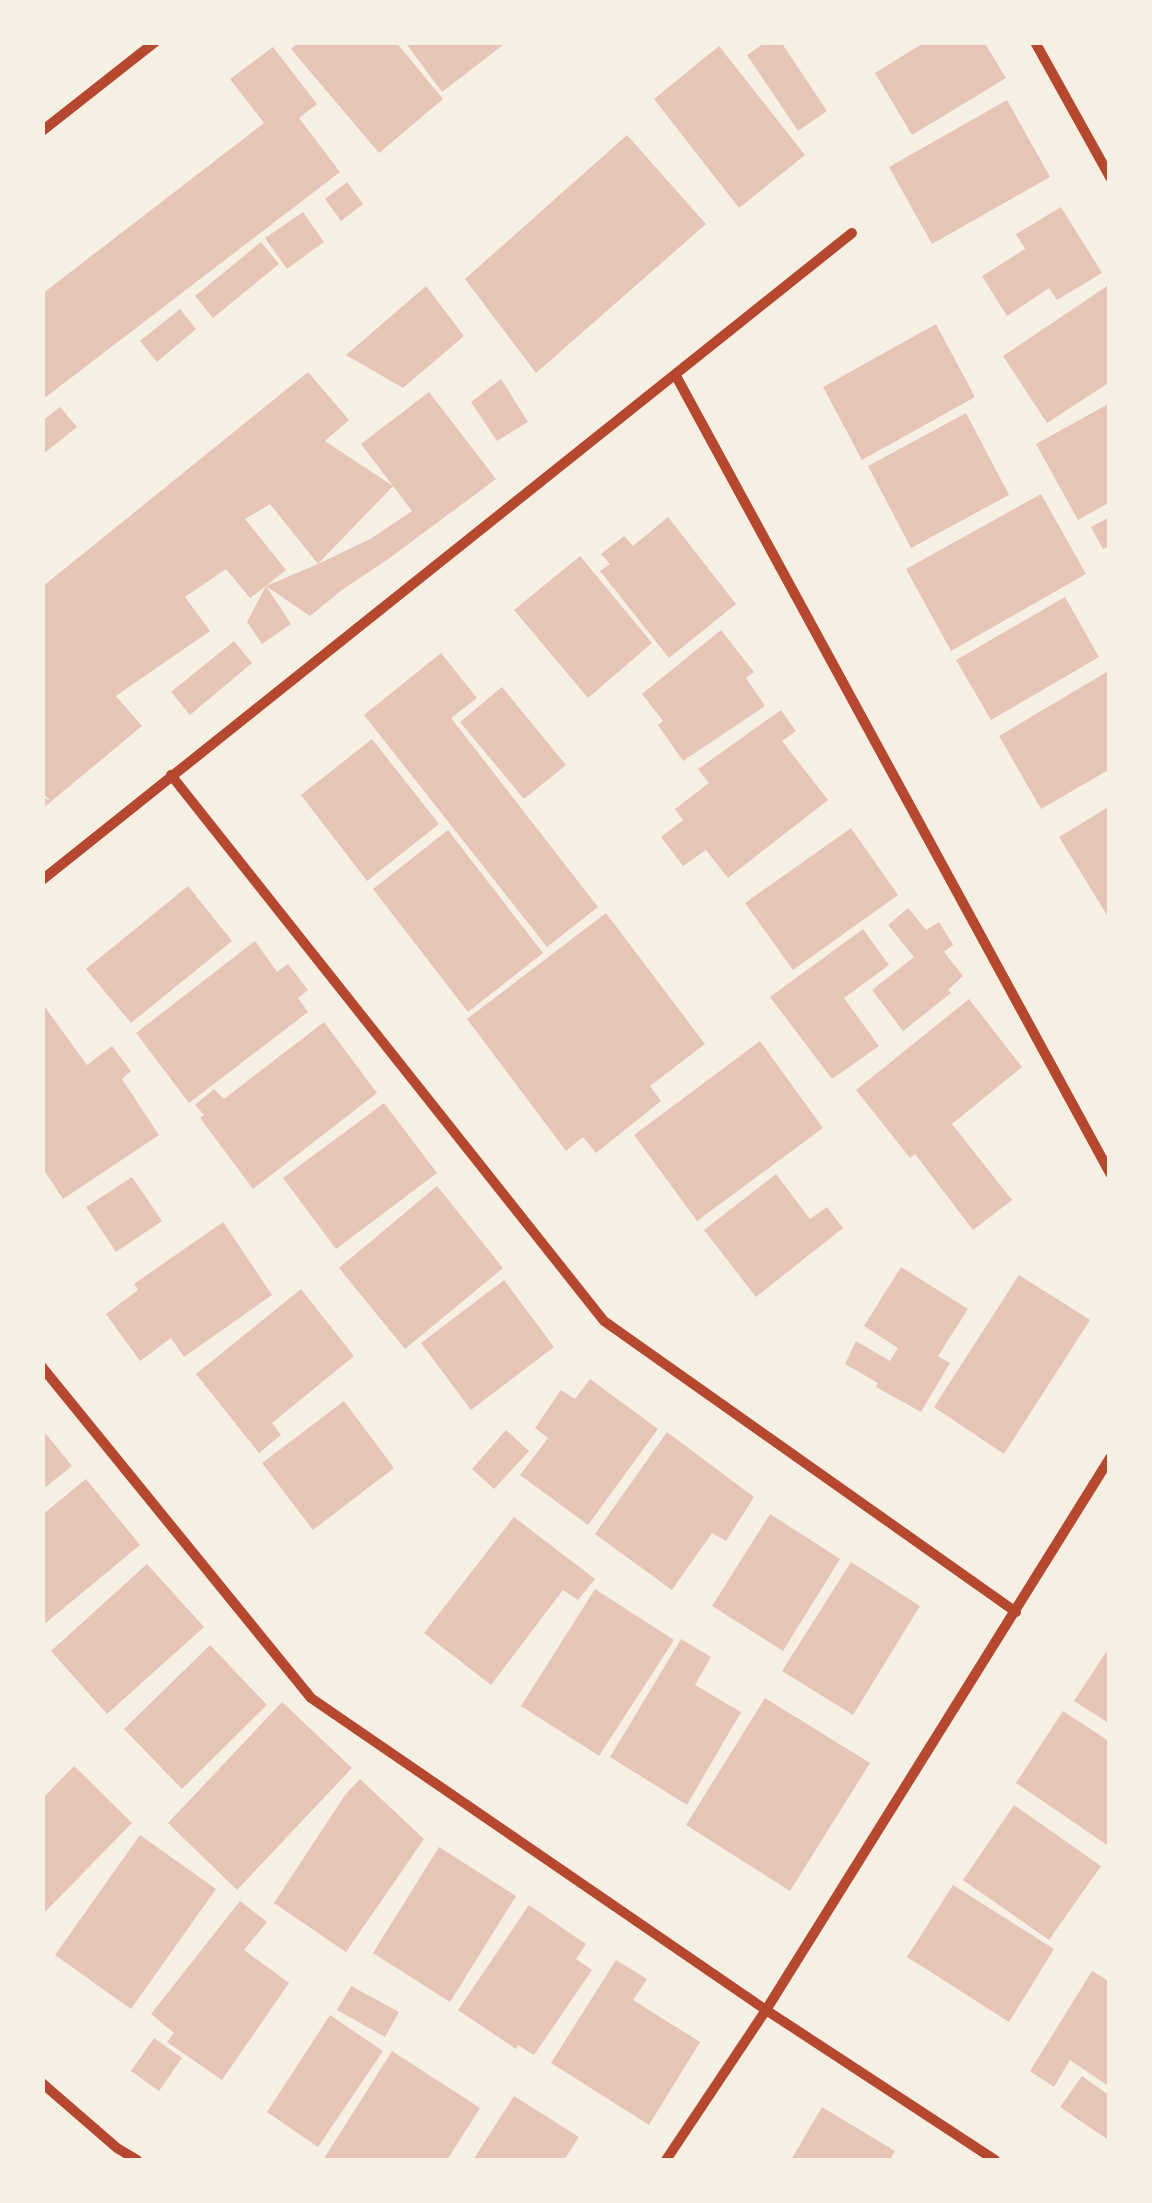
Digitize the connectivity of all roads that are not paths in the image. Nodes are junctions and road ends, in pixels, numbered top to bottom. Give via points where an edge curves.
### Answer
1 (155, 42) edge
2 (1035, 42) edge
3 (42, 131) edge
4 (1110, 177) edge
5 (852, 233) dead end
6 (676, 376) junction
7 (172, 775) junction
8 (42, 880) edge
9 (1110, 1172) edge
10 (42, 1367) edge
11 (1110, 1458) edge
12 (1016, 1612) junction
13 (766, 2010) junction
14 (42, 2082) edge
15 (137, 2160) edge
16 (666, 2160) edge
17 (995, 2160) edge

1 - 3 street
2 - 4 street
5 - 6 street
6 - 7 street
6 - 9 street
7 - 8 street
7 - 12 street via 604,1321
10 - 13 street via 311,1698
11 - 12 street
12 - 13 street
13 - 16 street
13 - 17 street
14 - 15 street

